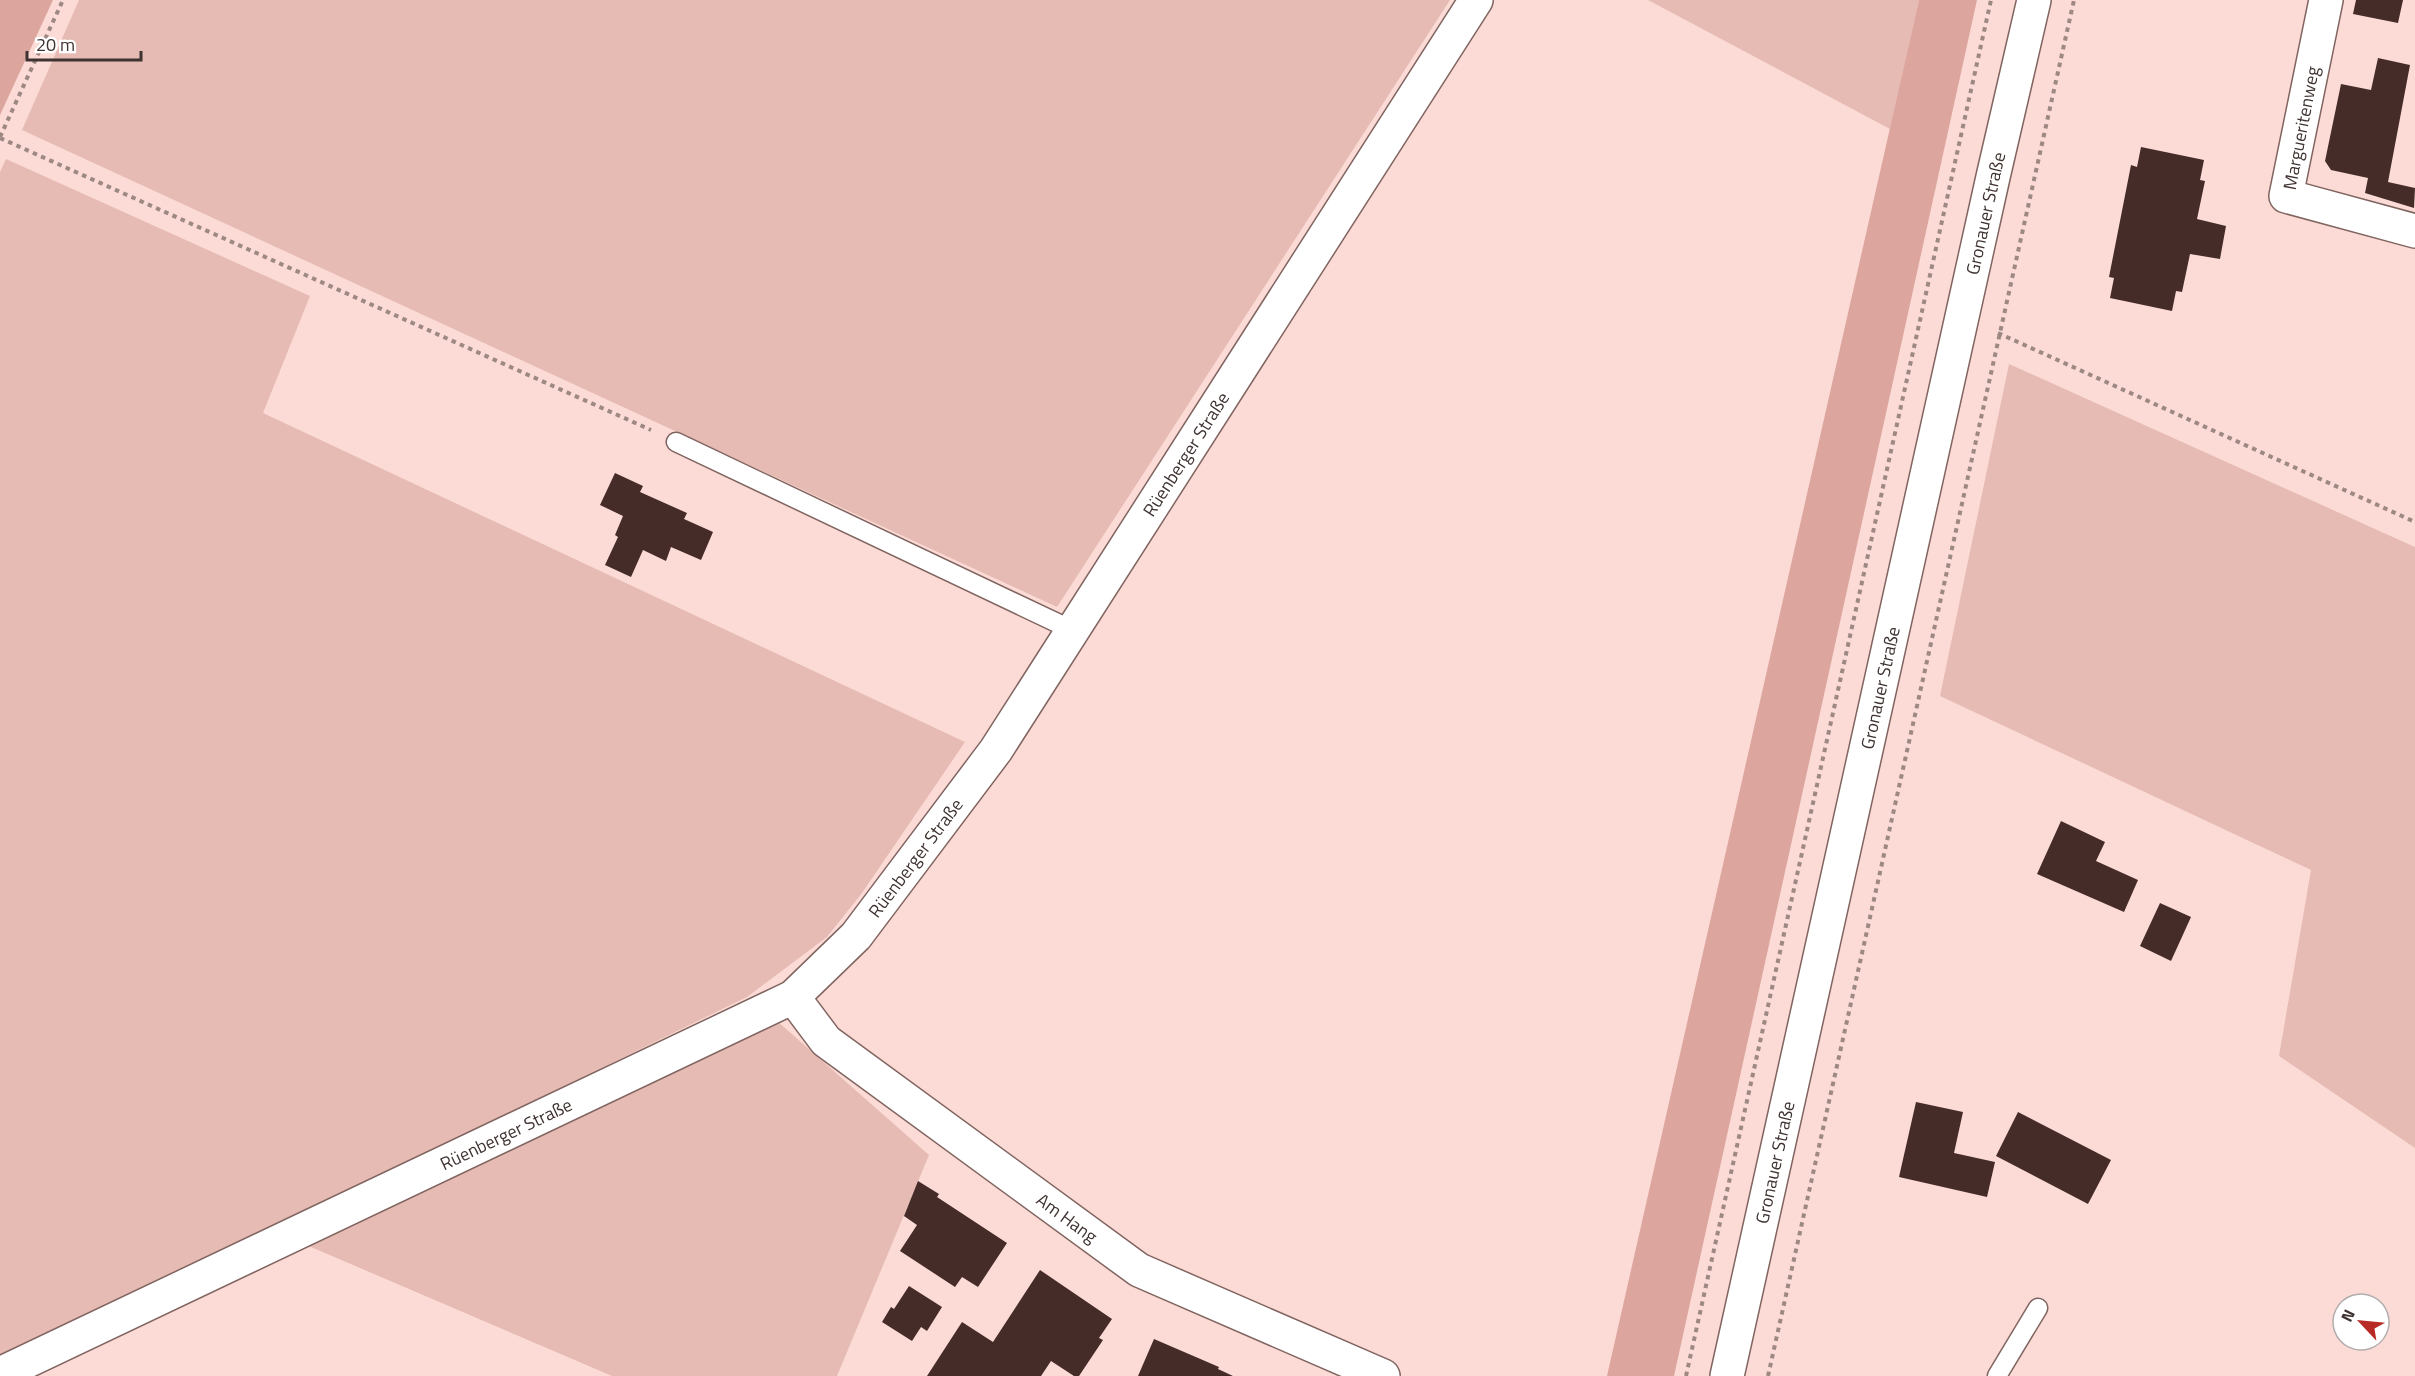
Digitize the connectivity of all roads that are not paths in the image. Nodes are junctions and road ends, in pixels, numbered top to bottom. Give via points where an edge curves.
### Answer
1 (1476, 0) edge
2 (2034, 0) edge
3 (2326, 0) edge
4 (2415, 231) edge
5 (676, 442) road end
6 (1072, 630) junction
7 (793, 997) junction
8 (2038, 1308) dead end
9 (32, 1367) edge
10 (0, 1374) edge
11 (1383, 1376) edge
12 (1727, 1376) edge
13 (1997, 1376) edge

1 - 6 street, Rüenberger Straße
2 - 12 street, Gronauer Straße
3 - 4 street, Margueritenweg via 2286,196
5 - 6 lane
6 - 7 street, Rüenberger Straße via 996,750 856,936
7 - 9 street, Rüenberger Straße
7 - 11 street, Am Hang via 826,1041 1139,1270
8 - 13 lane
9 - 10 street, Rüenberger Straße

